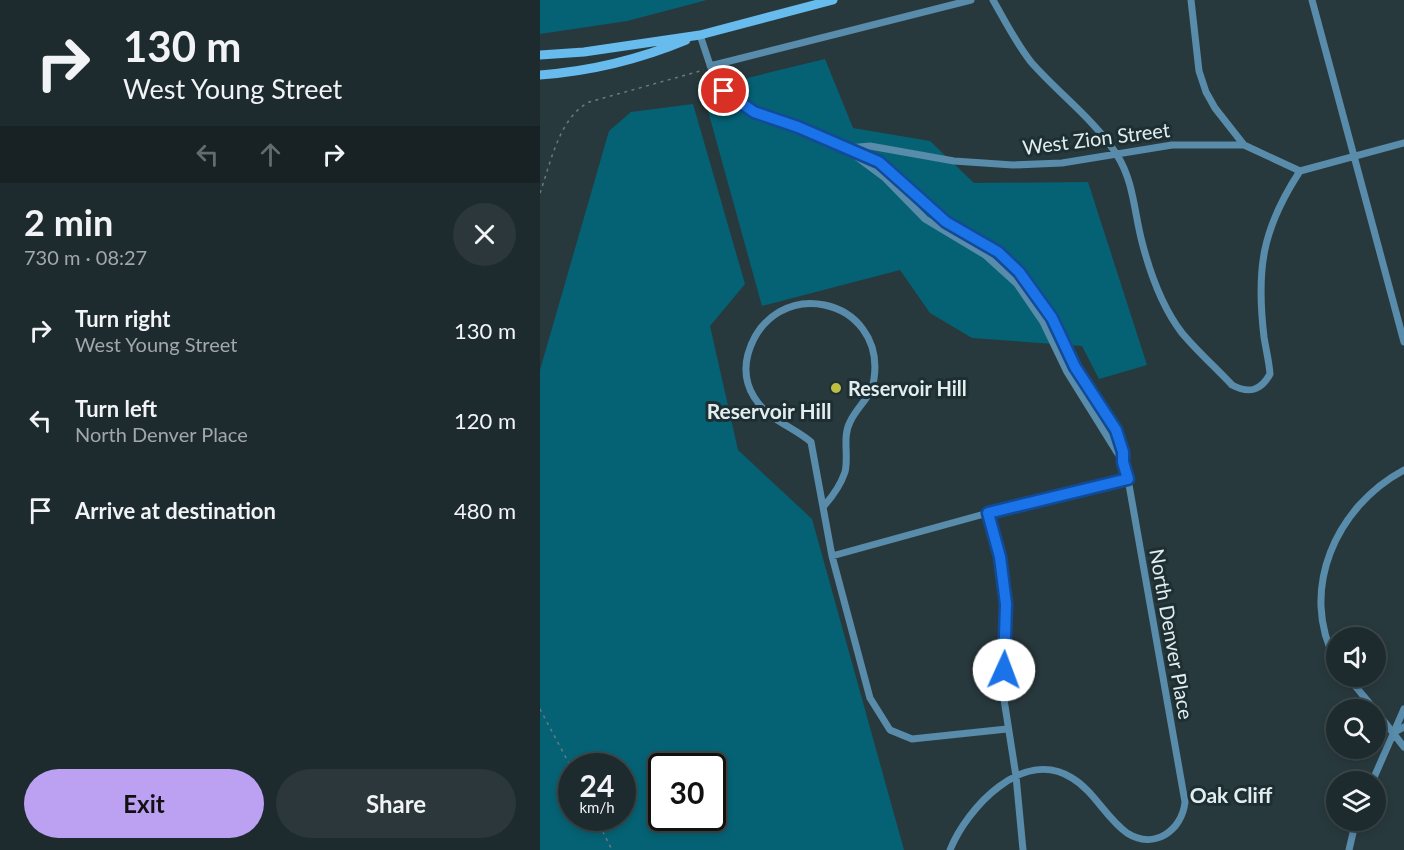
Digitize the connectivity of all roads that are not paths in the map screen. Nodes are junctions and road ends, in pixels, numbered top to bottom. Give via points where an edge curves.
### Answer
1 (833, 0) edge
2 (971, 0) edge
3 (993, 0) edge
4 (1191, 0) edge
5 (1312, 0) edge
6 (700, 35) junction
7 (540, 55) edge
8 (710, 66) junction
9 (540, 75) edge
10 (1404, 143) edge
11 (1244, 145) junction
12 (846, 149) junction
13 (1117, 154) junction
14 (1355, 156) junction
15 (1300, 171) junction
16 (1404, 342) edge
17 (1404, 470) edge
18 (1128, 479) junction
19 (824, 507) junction
20 (988, 513) junction
21 (832, 556) junction
22 (1326, 633) edge
23 (1356, 687) edge
24 (1366, 699) edge
25 (1404, 709) edge
26 (1386, 724) edge
27 (1404, 727) edge
28 (1007, 729) junction
29 (1393, 733) junction
30 (1404, 747) edge
31 (1377, 771) edge
32 (1017, 776) junction
33 (1353, 831) edge
34 (950, 850) edge
35 (1023, 850) edge
36 (1349, 850) edge

1 - 6 main road
2 - 8 street
3 - 13 street via 1031,61 1087,116
4 - 11 street via 1194,46 1206,92
5 - 14 street
6 - 7 main road
6 - 8 street, North Denver Place
6 - 9 main road via 602,68
8 - 12 street, North Denver Place via 724,91 754,112
10 - 14 street
11 - 13 street, West Zion Street via 1172,145
11 - 15 street
12 - 13 street, West Zion Street via 870,146 1013,165 1062,163
12 - 18 street, North Denver Place via 879,162 946,222 998,252 1019,272 1052,318 1075,367 1116,430
13 - 15 street via 1127,173 1141,240 1161,296 1181,332 1232,385 1252,392 1270,374 1263,258 1278,207
14 - 15 street
14 - 16 street
17 - 22 street via 1356,507 1328,556 1321,594
18 - 20 street
18 - 32 street, North Denver Place via 1184,813 1174,831 1166,836 1139,839 1123,830 1066,774 1041,770
19 - 19 street via 811,442 765,412 749,388 746,375 747,358 760,328 778,311 797,303 827,304 851,316 864,329 874,365 868,398 849,424 845,471
19 - 21 street
20 - 21 street
20 - 28 street via 1000,557 1006,604 1003,693
21 - 28 street via 870,698 890,730 912,739
23 - 24 street
25 - 29 street
26 - 29 street
27 - 29 street
28 - 32 street
29 - 30 street
29 - 31 street
32 - 34 street via 977,806 957,832
32 - 35 street
33 - 36 street

